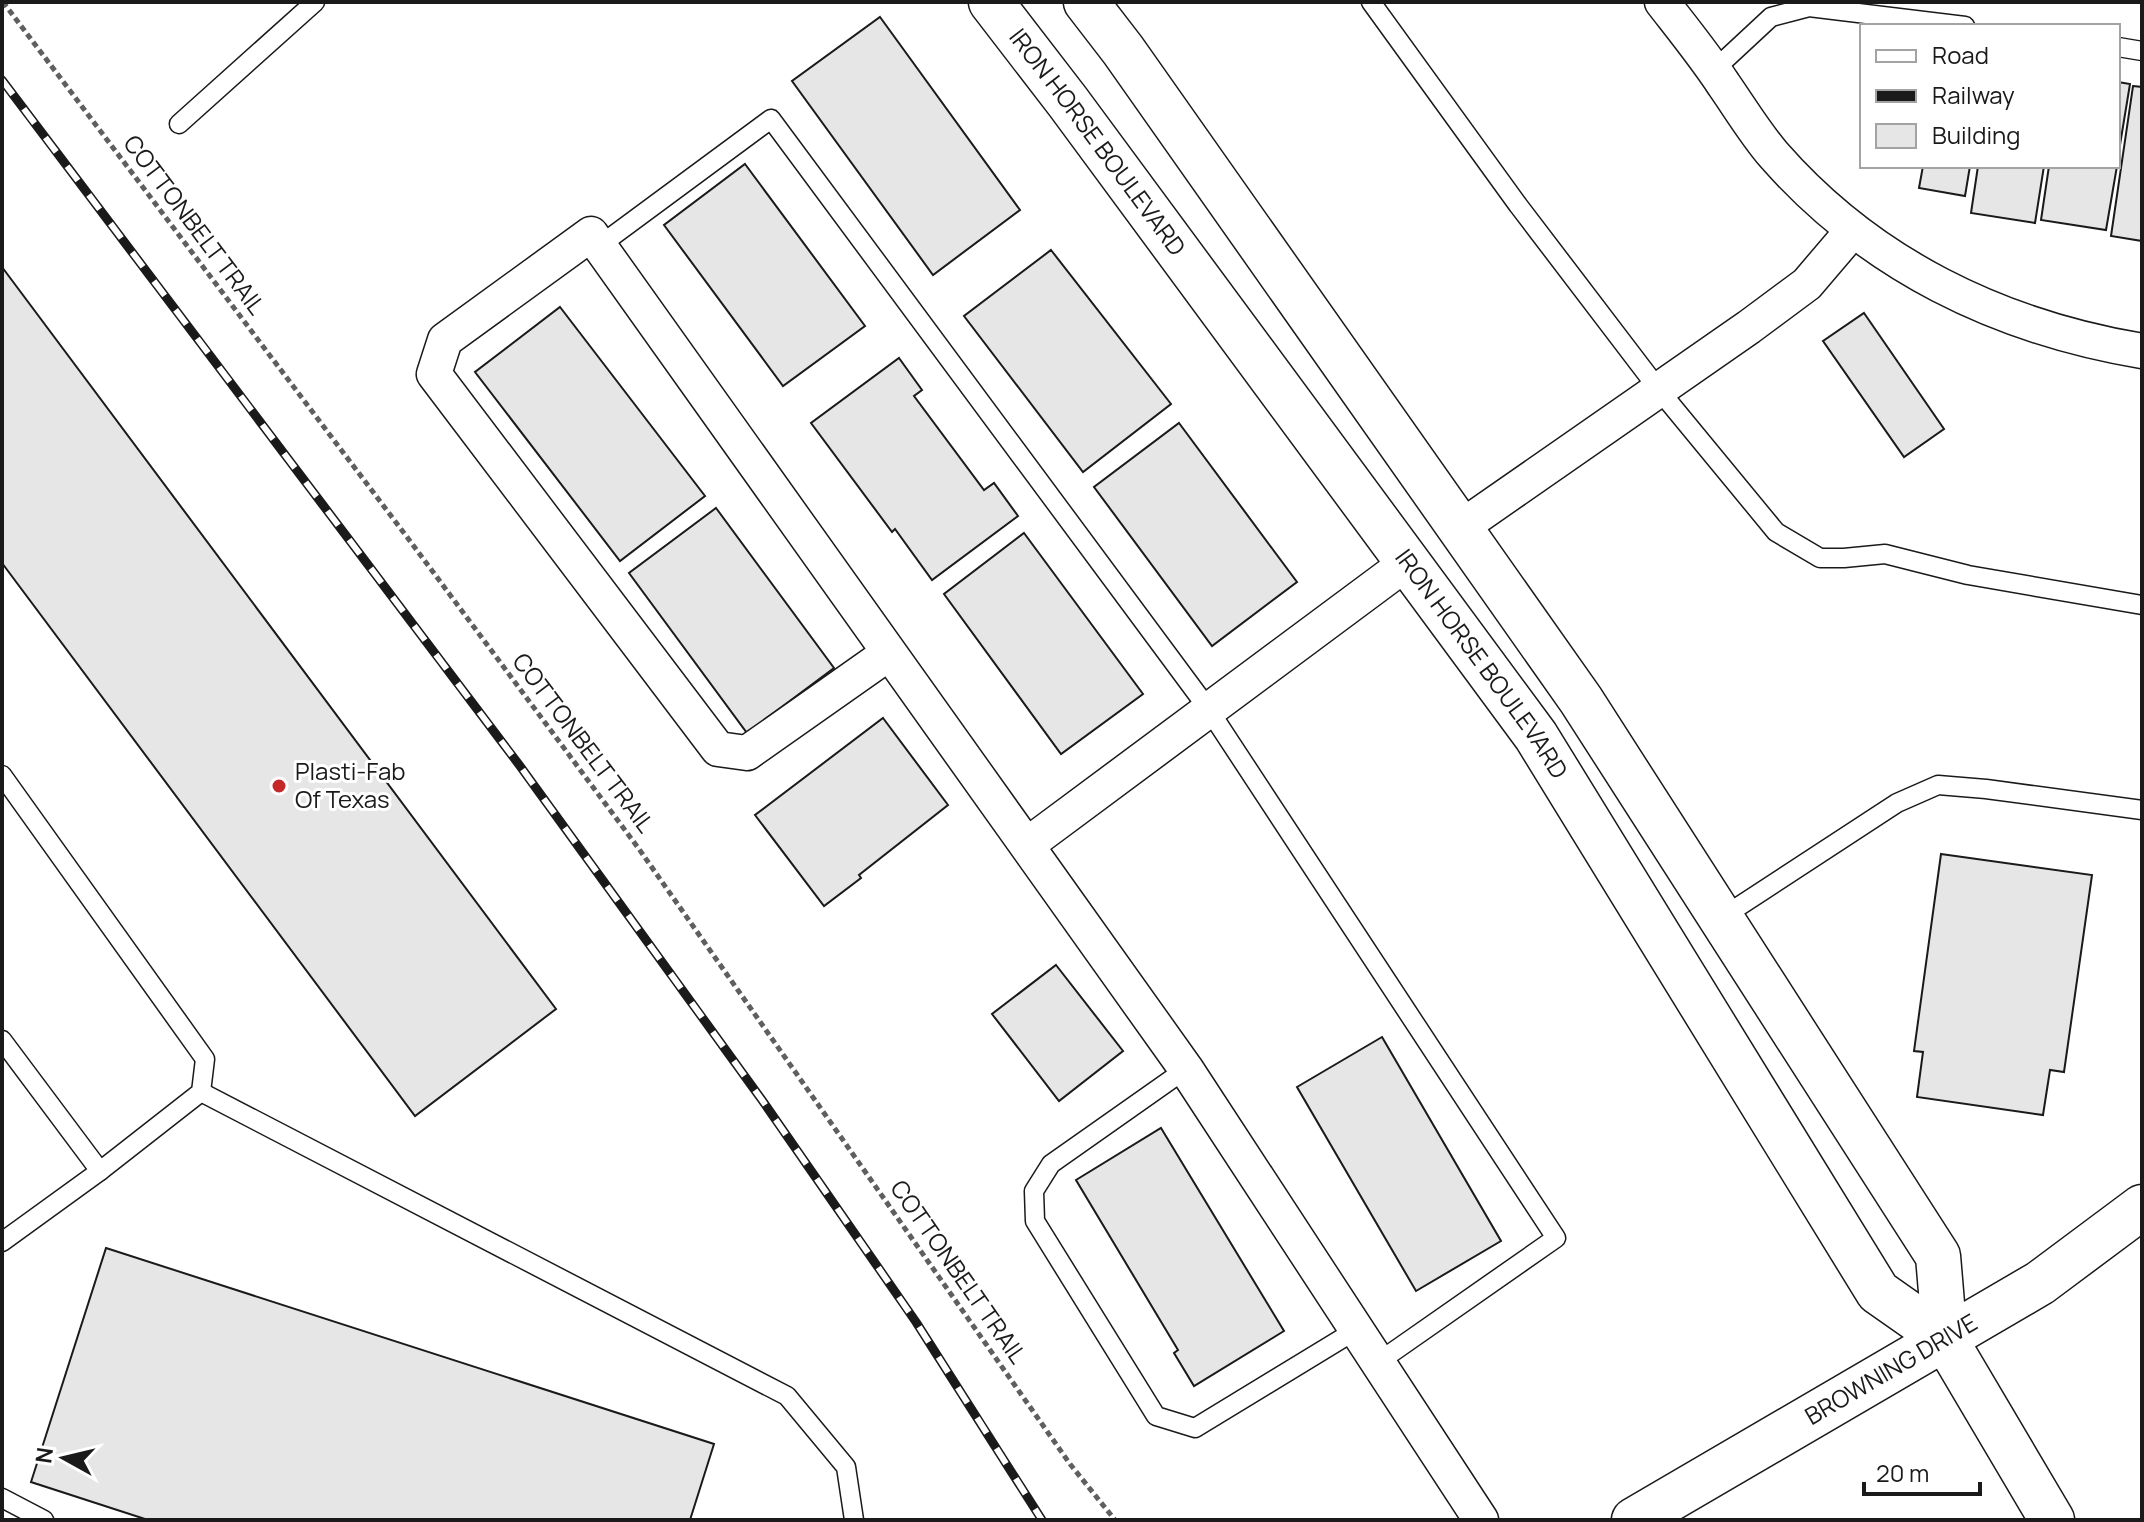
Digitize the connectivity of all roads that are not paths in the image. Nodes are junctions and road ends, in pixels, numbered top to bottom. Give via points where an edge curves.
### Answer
1 (315, 2) edge
2 (991, 2) edge
3 (1086, 2) edge
4 (1371, 2) edge
5 (1662, 2) edge
6 (1949, 24) edge
7 (2120, 47) edge
8 (2142, 51) edge
9 (1714, 70) junction
10 (179, 124) dead end
11 (1853, 230) junction
12 (599, 246) junction
13 (2142, 351) edge
14 (1659, 390) junction
15 (1460, 528) junction
16 (1408, 562) junction
17 (2142, 605) edge
18 (889, 653) junction
19 (1209, 710) junction
20 (2, 775) edge
21 (2142, 810) edge
22 (1027, 845) junction
23 (1721, 918) junction
24 (2, 1040) edge
25 (1186, 1069) junction
26 (201, 1092) junction
27 (100, 1171) junction
28 (2142, 1207) edge
29 (2, 1242) edge
30 (1356, 1330) junction
31 (1945, 1339) junction
32 (1377, 1363) junction
33 (2, 1498) edge
34 (44, 1520) edge
35 (854, 1520) edge
36 (1481, 1520) edge
37 (1634, 1520) edge
38 (2052, 1520) edge

1 - 10 lane
2 - 16 street, IRON HORSE BOULEVARD
3 - 15 street, IRON HORSE BOULEVARD
4 - 14 lane
5 - 9 street
6 - 9 lane via 1809,7 1771,17
7 - 8 lane
9 - 11 street via 1772,152
11 - 13 street via 1975,304 2071,338
11 - 14 street via 1807,284
12 - 18 street
12 - 18 street via 591,234 445,340 434,374 718,749 747,753
12 - 19 lane via 771,119
14 - 15 street
14 - 17 lane via 1776,532 1820,558 1885,554 1968,575
15 - 16 street
15 - 23 street, IRON HORSE BOULEVARD via 1581,700
16 - 19 street
16 - 31 street, IRON HORSE BOULEVARD via 1536,736 1878,1292
18 - 22 street
19 - 22 street
19 - 32 lane via 1556,1238
20 - 26 lane via 205,1059
21 - 23 lane via 1938,785 1897,803
22 - 25 street
23 - 31 street, IRON HORSE BOULEVARD via 1938,1256
24 - 27 lane
25 - 30 street
25 - 30 lane via 1051,1164 1034,1191 1035,1221 1156,1416 1195,1428
26 - 27 lane
26 - 35 lane via 787,1396 846,1467
27 - 29 lane
28 - 31 street, BROWNING DRIVE via 2040,1283
30 - 32 street
31 - 37 street, BROWNING DRIVE
31 - 38 street, IRON HORSE BOULEVARD
32 - 36 street
33 - 34 lane

